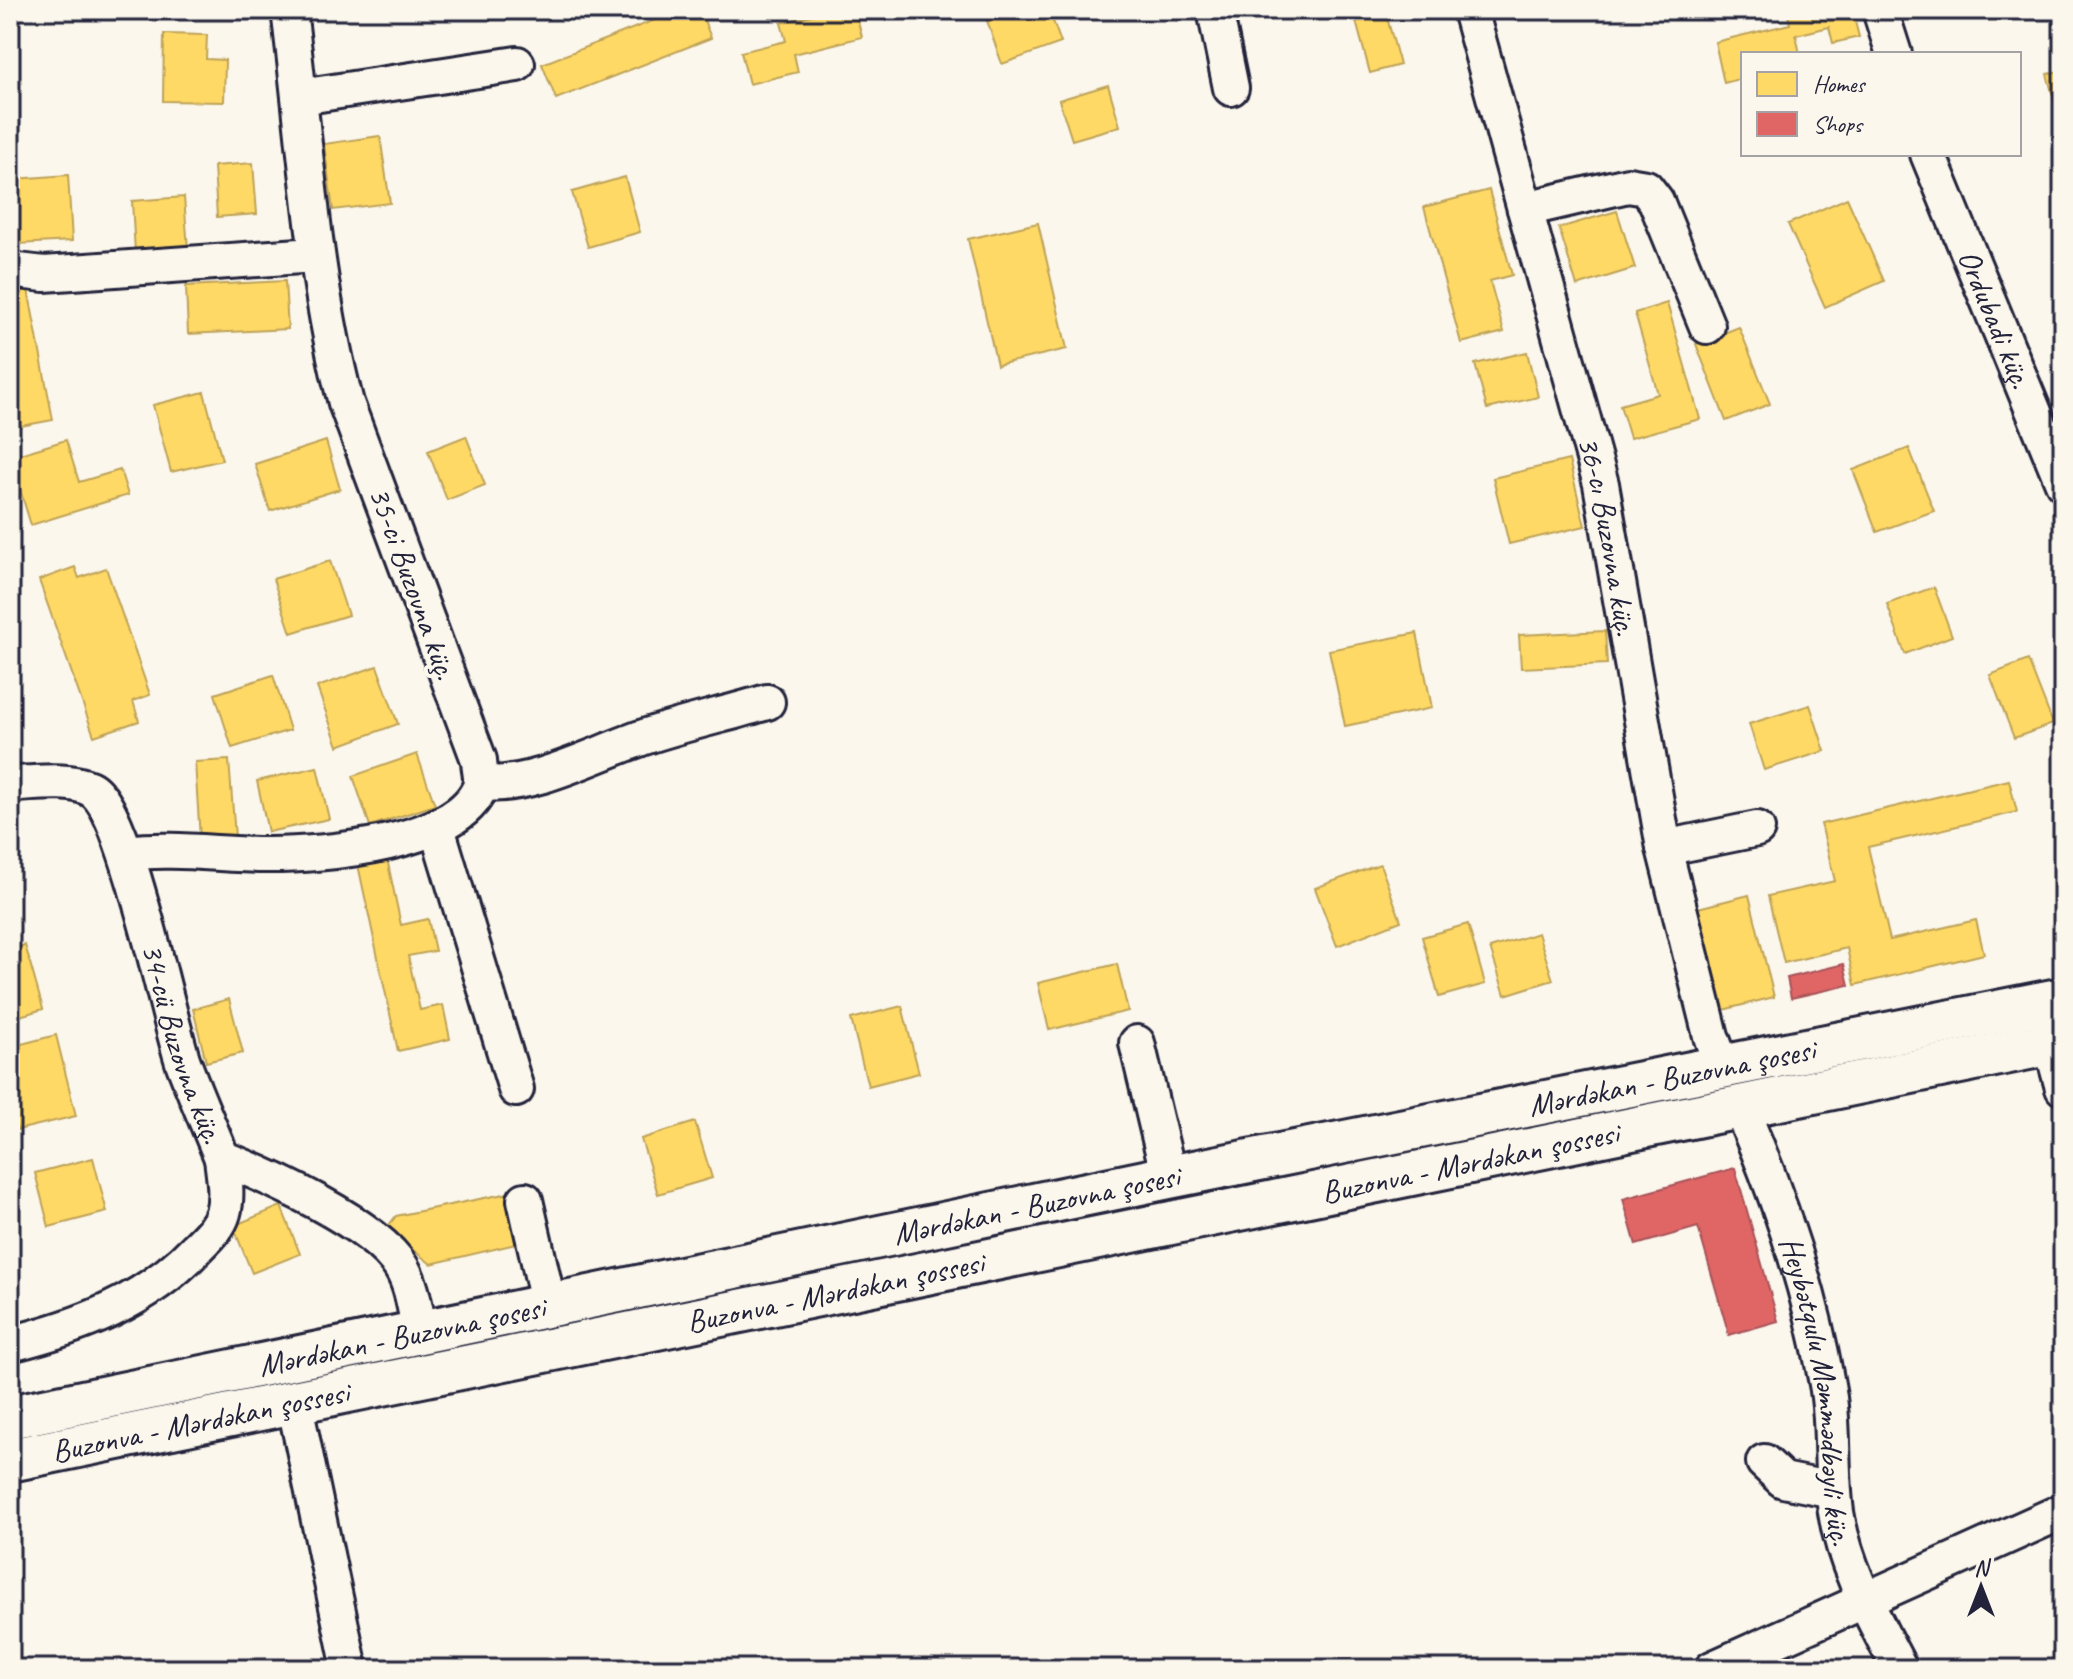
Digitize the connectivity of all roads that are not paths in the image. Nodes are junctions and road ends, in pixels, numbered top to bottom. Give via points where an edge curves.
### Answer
1 (289, 10) edge
2 (1215, 10) edge
3 (1470, 10) edge
4 (1880, 10) edge
5 (1893, 52) edge
6 (517, 64) dead end
7 (1231, 88) dead end
8 (300, 97) junction
9 (1929, 156) edge
10 (1525, 209) junction
11 (315, 255) junction
12 (10, 270) edge
13 (1707, 326) dead end
14 (2063, 483) edge
15 (767, 702) dead end
16 (10, 784) edge
17 (481, 784) junction
18 (437, 828) junction
19 (1757, 829) dead end
20 (1664, 848) junction
21 (126, 853) junction
22 (2063, 999) edge
23 (2057, 1042) edge
24 (1137, 1043) dead end
25 (1722, 1067) junction
26 (2063, 1088) edge
27 (516, 1089) dead end
28 (1740, 1107) junction
29 (1659, 1123) joint
30 (222, 1158) junction
31 (1169, 1177) junction
32 (525, 1200) dead end
33 (549, 1306) junction
34 (420, 1332) junction
35 (10, 1344) edge
36 (294, 1401) junction
37 (10, 1417) edge
38 (10, 1460) edge
39 (1764, 1462) dead end
40 (1833, 1490) junction
41 (2063, 1511) edge
42 (1864, 1601) junction
43 (350, 1669) edge
44 (1712, 1669) edge
45 (1900, 1669) edge

1 - 8 street, 35-ci Buzovna küç.
2 - 7 street
3 - 10 street, 36-cı Buzovna küç.
4 - 5 street
6 - 8 street
8 - 11 street, 35-ci Buzovna küç.
9 - 14 street, Ordubadi küç.
10 - 13 street via 1628,185 1646,188
10 - 20 street, 36-cı Buzovna küç. via 1601,484
11 - 12 street via 44,274
11 - 17 street, 35-ci Buzovna küç. via 346,403 479,760
15 - 17 street via 648,736 530,779
16 - 21 street, 34-cü Buzovna küç. via 90,788 104,800
17 - 18 street via 468,804
18 - 21 street via 300,854 162,849
18 - 27 street
19 - 20 street
20 - 25 street, 36-cı Buzovna küç.
21 - 30 street, 34-cü Buzovna küç. via 183,1061
22 - 25 main road, Mərdəkan - Buzovna şosesi
23 - 26 street
23 - 28 main road, Mərdəkan - Buzovna şosesi
24 - 31 street
25 - 28 main road
25 - 31 main road, Mərdəkan - Buzovna şosesi
28 - 29 main road, Mərdəkan - Buzovna şosesi
28 - 40 street, Heybətqulu Məmmədbəyli küç. via 1768,1170 1818,1341 1832,1409
29 - 36 main road, Buzonva - Mərdəkan şossesi
30 - 34 street, 34-cü Buzovna küç. via 298,1189 385,1248 408,1280
30 - 35 street via 223,1216 162,1281 90,1321
31 - 33 main road, Mərdəkan - Buzovna şosesi
32 - 33 street
33 - 34 main road, Mərdəkan - Buzovna şosesi
34 - 37 main road, Mərdəkan - Buzovna şosesi
36 - 38 main road, Buzonva - Mərdəkan şossesi
36 - 43 street
39 - 40 street via 1783,1480
40 - 42 street, Heybətqulu Məmmədbəyli küç. via 1841,1536
41 - 42 street
42 - 44 street
42 - 45 street, Heybətqulu Məmmədbəyli küç.

